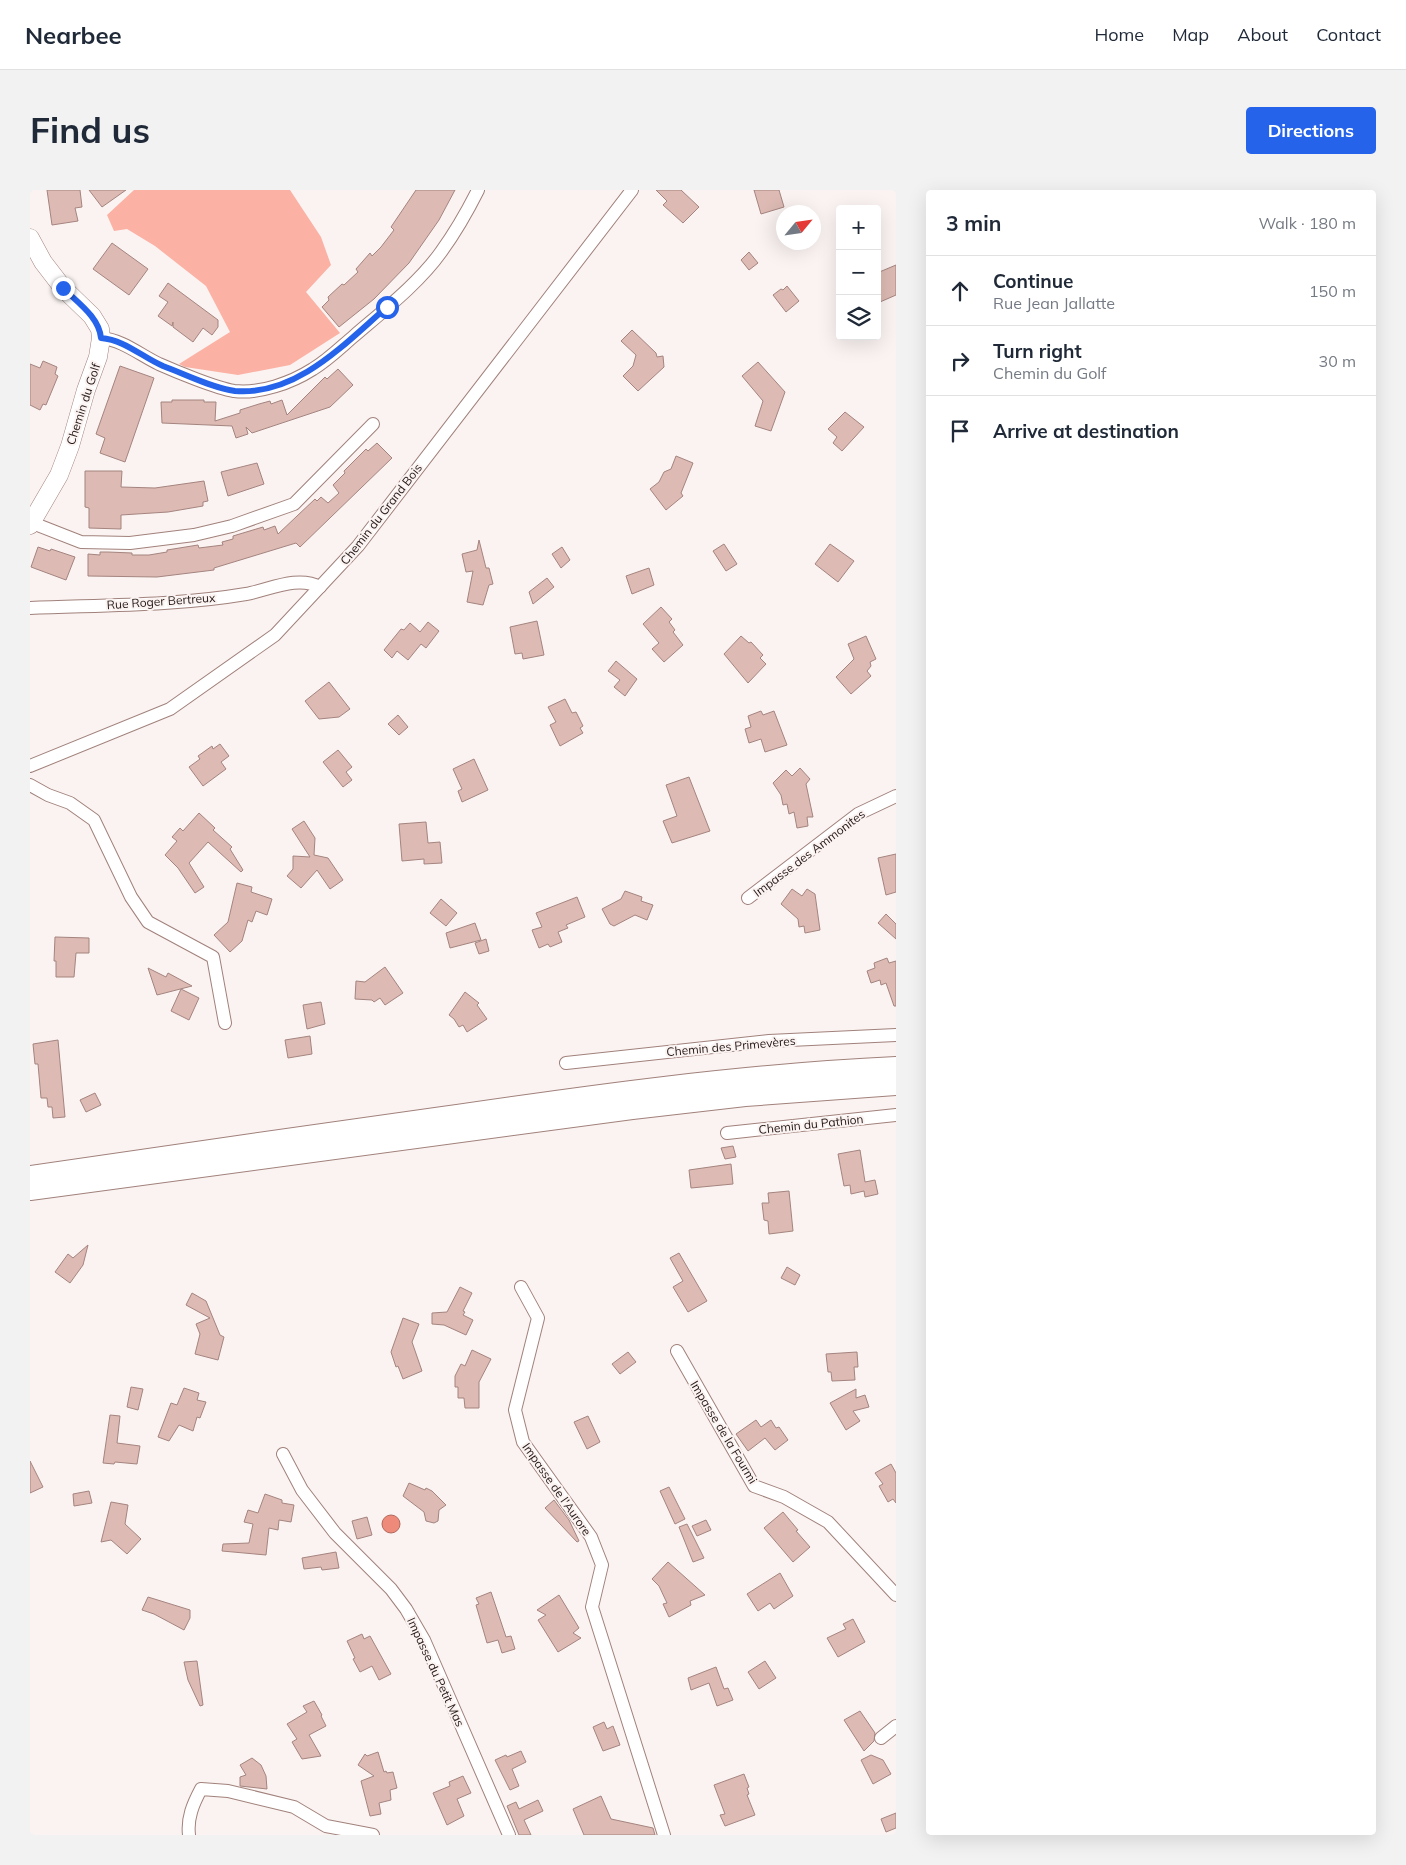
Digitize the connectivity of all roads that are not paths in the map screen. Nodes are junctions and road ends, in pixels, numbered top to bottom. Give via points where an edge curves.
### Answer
1 (478, 190) edge
2 (632, 190) edge
3 (30, 238) edge
4 (101, 338) junction
5 (373, 424) dead end
6 (30, 523) edge
7 (320, 587) junction
8 (30, 608) edge
9 (30, 766) edge
10 (30, 785) edge
11 (896, 796) edge
12 (748, 898) dead end
13 (226, 1023) dead end
14 (896, 1036) edge
15 (566, 1063) dead end
16 (896, 1067) edge
17 (896, 1085) edge
18 (896, 1115) edge
19 (727, 1134) dead end
20 (30, 1176) edge
21 (30, 1190) edge
22 (521, 1287) dead end
23 (677, 1352) dead end
24 (283, 1454) dead end
25 (896, 1596) edge
26 (896, 1726) edge
27 (881, 1738) dead end
28 (189, 1835) edge
29 (373, 1835) edge
30 (509, 1835) edge
31 (664, 1835) edge

1 - 4 street via 441,252 424,271 330,356 284,384 253,391 218,387 160,365 114,339
2 - 7 street, Chemin du Grand Bois via 358,546
3 - 4 street via 63,288 92,316
4 - 6 street, Chemin du Golf via 98,357 60,475
5 - 6 street via 294,504 232,526 194,535 111,543 81,542
7 - 8 street, Rue Roger Bertreux via 296,582 247,594 192,602
7 - 9 street, Chemin du Grand Bois via 275,635 170,710
10 - 13 street via 70,804 94,820 131,897 148,922 212,958
11 - 12 street, Impasse des Ammonites via 858,814
14 - 15 street, Chemin des Primevères via 768,1041
16 - 20 main road via 739,1079 593,1096
17 - 21 main road via 744,1096 632,1109
18 - 19 street, Chemin du Pathion
22 - 31 street, Impasse de l'Aurore via 538,1318 515,1410 523,1442 591,1537 602,1564 592,1607
23 - 25 street, Impasse de la Fourmi via 754,1486 784,1497 828,1522
24 - 30 street, Impasse du Petit Mas via 302,1490 335,1533 406,1609 424,1640
26 - 27 street
28 - 29 street via 192,1805 201,1789 294,1807 326,1826

